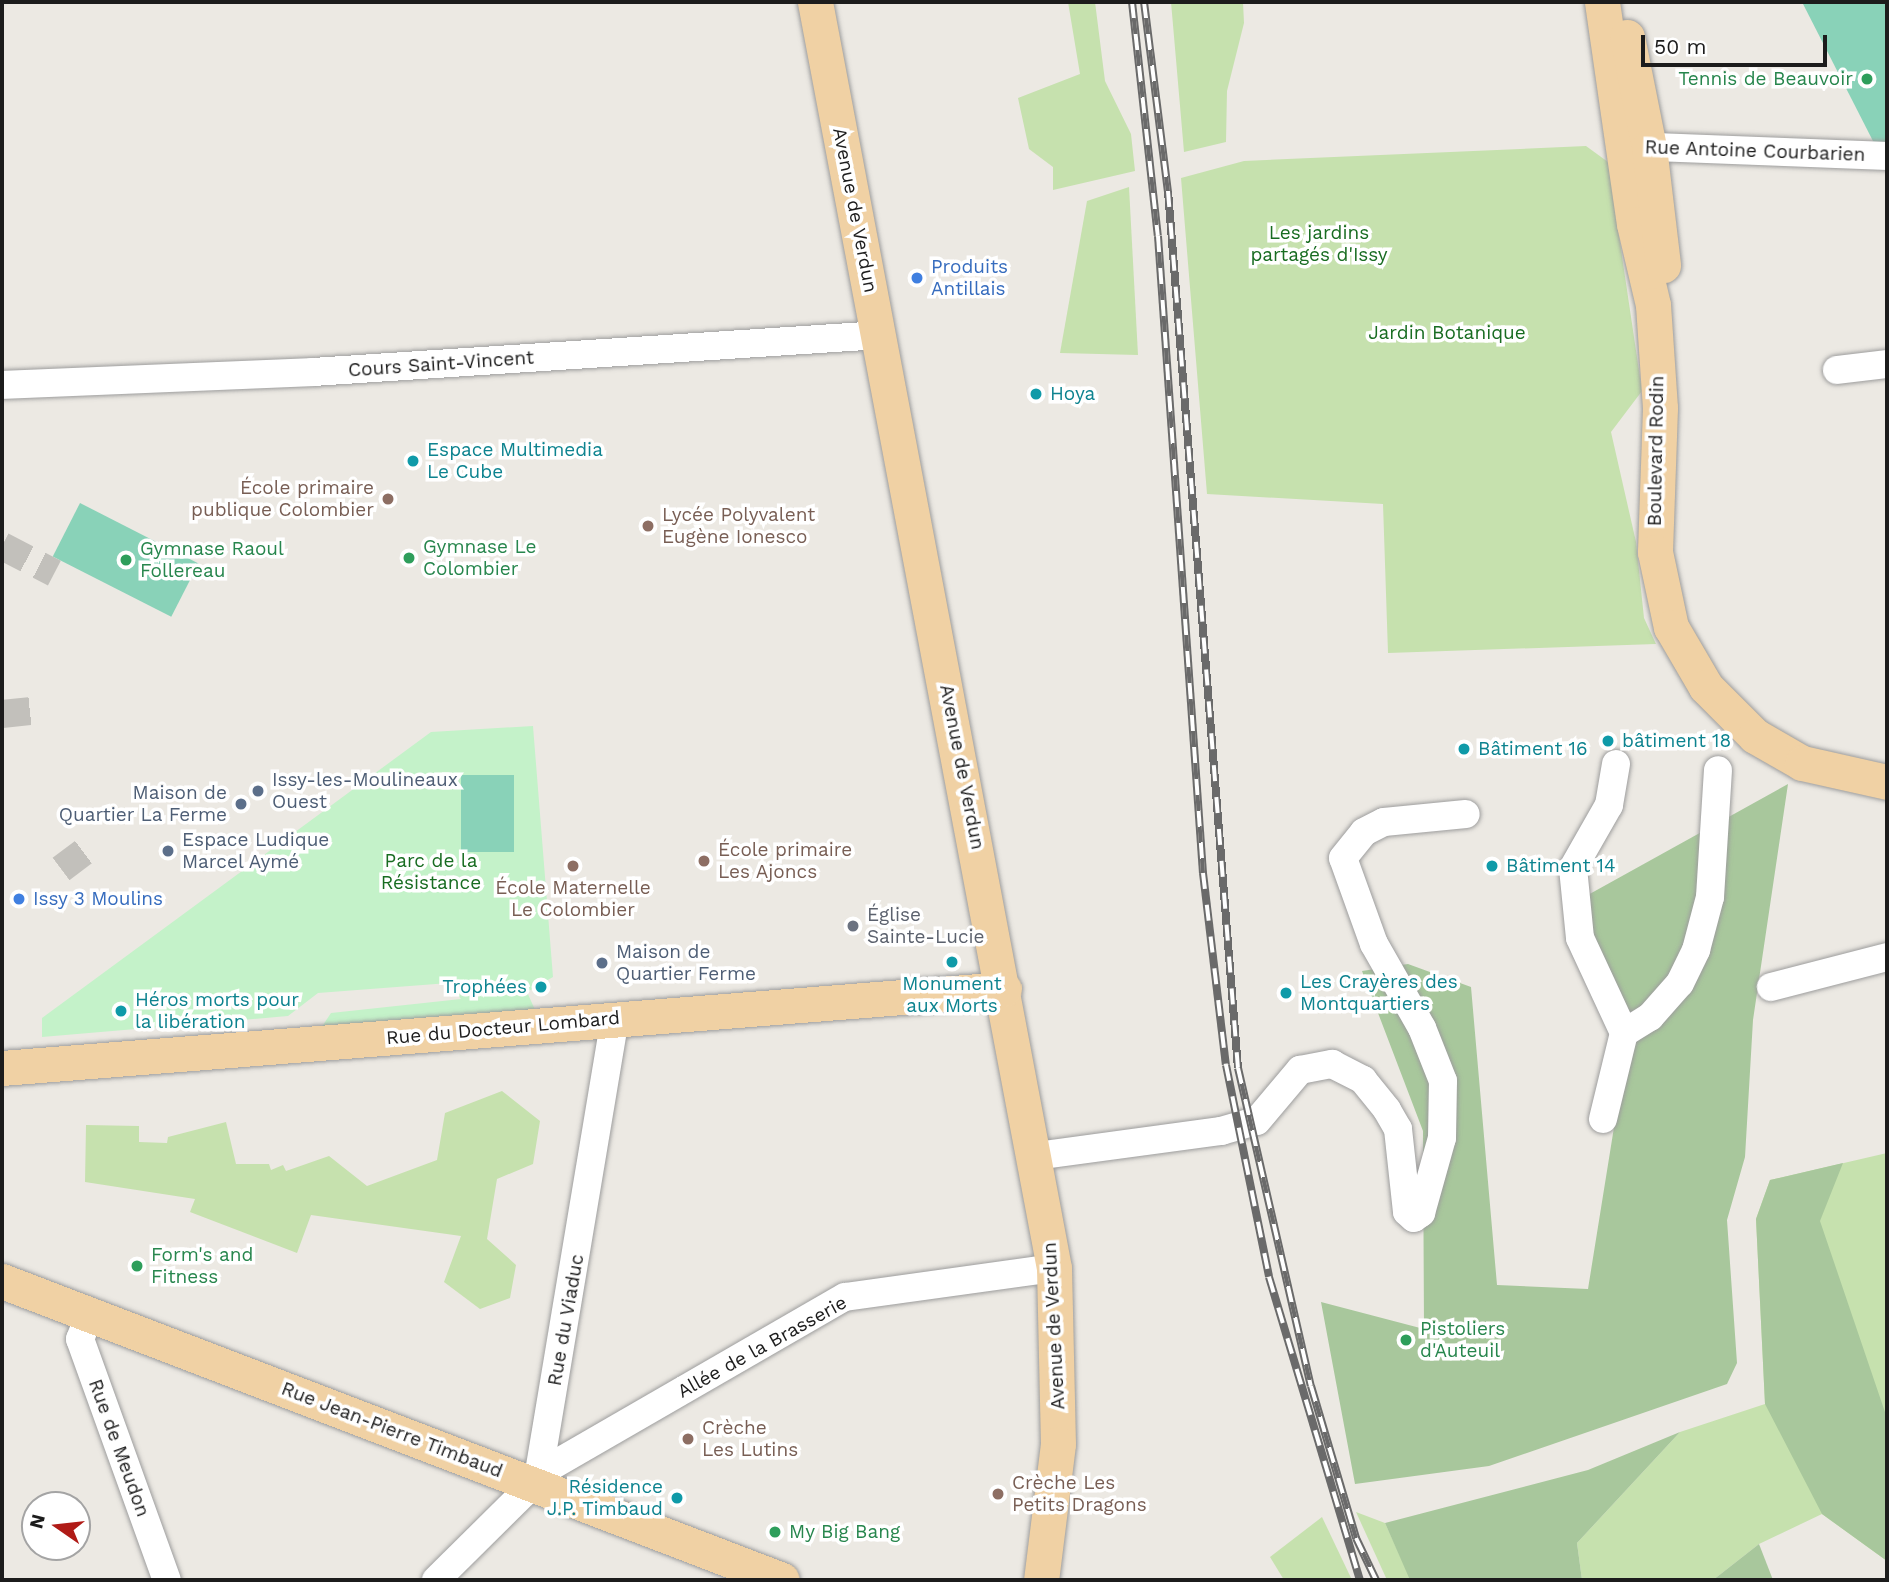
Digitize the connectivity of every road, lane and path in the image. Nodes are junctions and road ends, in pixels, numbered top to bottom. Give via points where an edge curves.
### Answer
1 (815, 2) edge
2 (1602, 2) edge
3 (1615, 2) edge
4 (1636, 146) junction
5 (1887, 156) edge
6 (880, 335) junction
7 (1887, 364) edge
8 (1837, 370) dead end
9 (2, 385) edge
10 (1804, 755) junction
11 (1616, 764) dead end
12 (1887, 764) edge
13 (1718, 770) dead end
14 (1887, 782) edge
15 (1466, 814) dead end
16 (1887, 957) edge
17 (1771, 987) dead end
18 (1004, 989) junction
19 (615, 1019) junction
20 (1624, 1034) junction
21 (2, 1068) edge
22 (1603, 1119) dead end
23 (1036, 1156) junction
24 (1054, 1268) junction
25 (2, 1281) edge
26 (89, 1316) junction
27 (537, 1484) junction
28 (1045, 1537) junction
29 (167, 1580) edge
30 (436, 1580) edge
31 (782, 1580) edge
32 (1031, 1580) edge
33 (1041, 1580) edge

1 - 6 main road, Avenue de Verdun
2 - 4 main road, Boulevard Rodin
3 - 4 main road, Boulevard Rodin
4 - 5 street, Rue Antoine Courbarien
4 - 10 main road, Boulevard Rodin via 1675,371 1680,586 1712,671 1758,718
6 - 9 street, Cours Saint-Vincent via 313,372
6 - 18 main road, Avenue de Verdun
7 - 8 street
10 - 12 main road
10 - 14 main road
11 - 20 street via 1609,805 1573,868 1580,938
13 - 20 street via 1710,897 1696,950 1680,984 1650,1017
15 - 23 street via 1384,822 1364,832 1343,858 1374,944 1422,1028 1443,1081 1442,1138 1421,1213 1414,1217 1407,1212 1398,1129 1387,1110 1363,1080 1332,1064 1300,1070 1257,1121 1221,1131
16 - 17 street
18 - 19 main road, Rue du Docteur Lombard
18 - 23 main road, Avenue de Verdun
19 - 21 main road, Rue du Docteur Lombard
19 - 27 street, Rue du Viaduc
20 - 22 street
23 - 24 main road, Avenue de Verdun
24 - 27 street, Allée de la Brasserie via 845,1297 573,1452
24 - 28 main road, Avenue de Verdun via 1058,1444
25 - 26 main road, Rue Jean-Pierre Timbaud
26 - 27 main road, Rue Jean-Pierre Timbaud
26 - 29 street, Rue de Meudon via 80,1339
27 - 30 street
27 - 31 main road, Rue Jean-Pierre Timbaud
28 - 32 main road, Avenue de Verdun
28 - 33 main road, Avenue de Verdun

